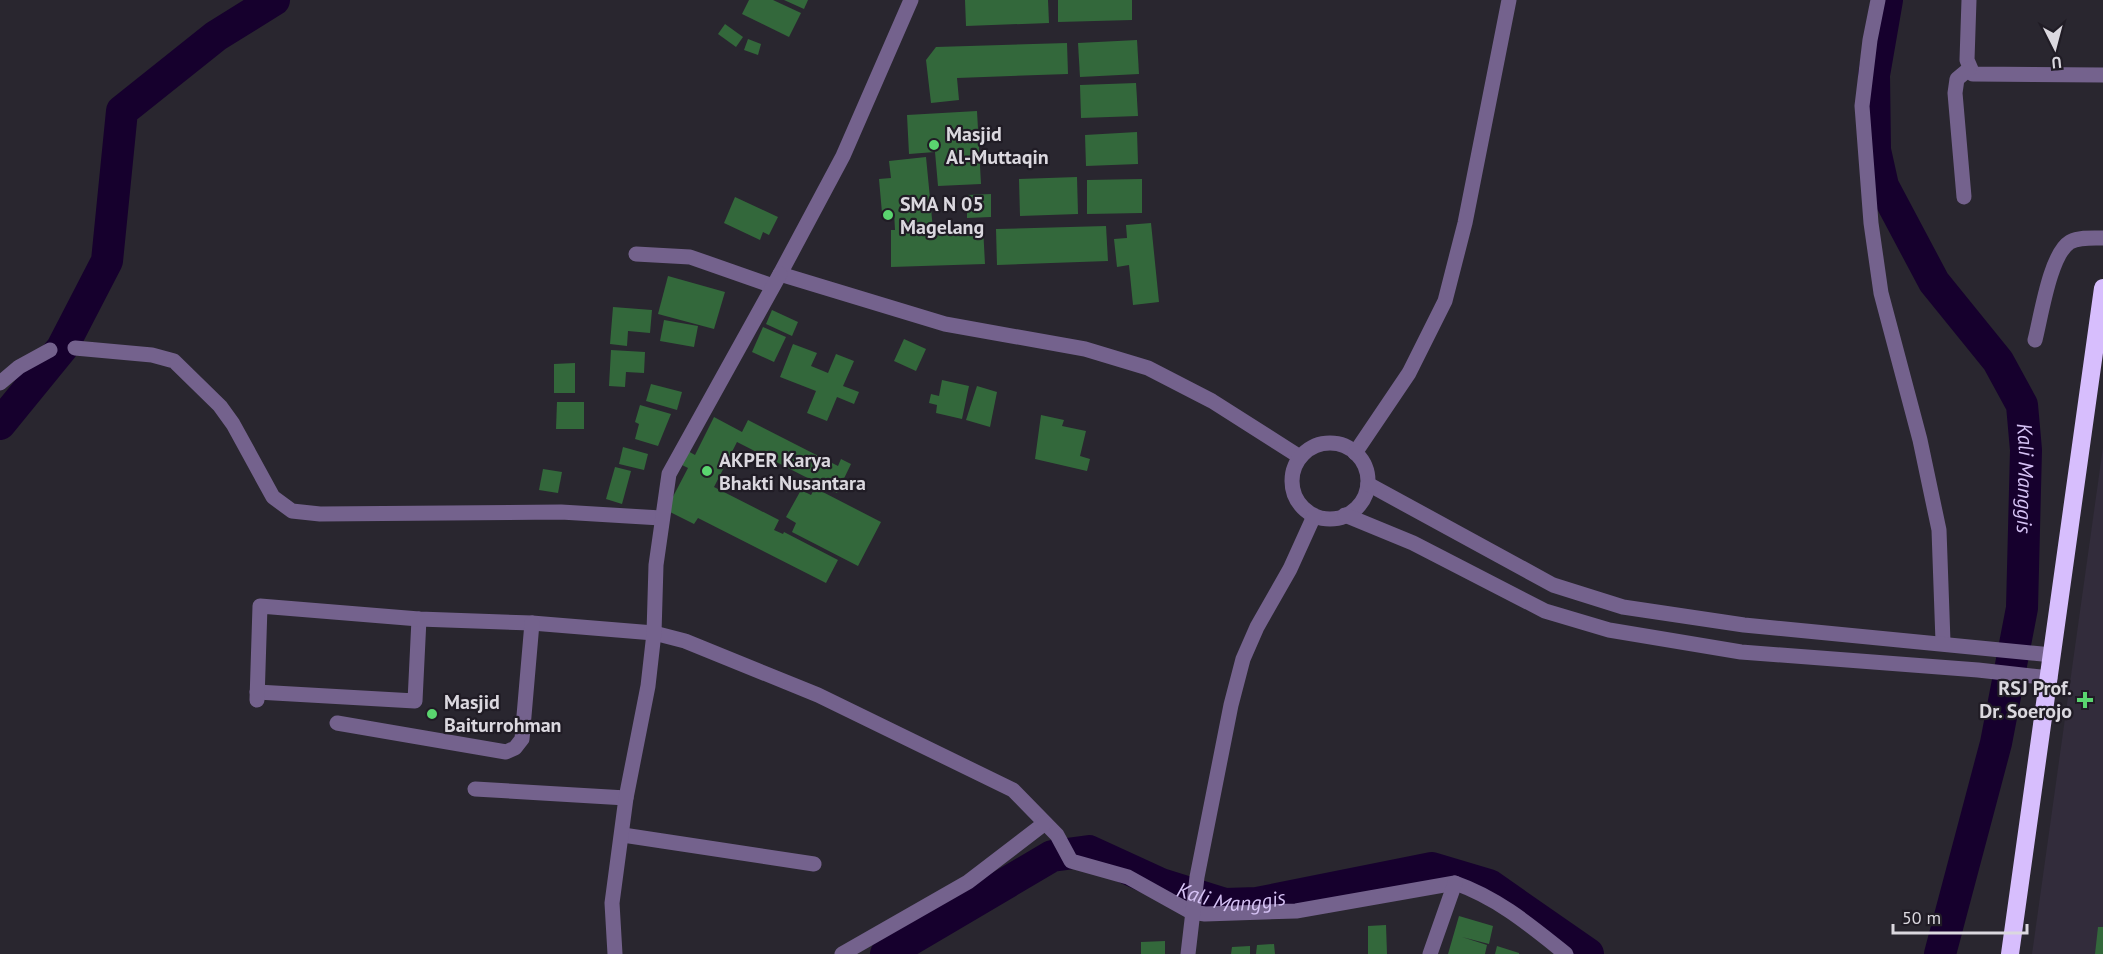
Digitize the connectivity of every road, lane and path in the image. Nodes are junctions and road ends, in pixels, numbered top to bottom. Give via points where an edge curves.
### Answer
1 (911, 0) edge
2 (1509, 0) edge
3 (1878, 0) edge
4 (1969, 0) edge
5 (1969, 69) junction
6 (2103, 75) edge
7 (1964, 197) dead end
8 (2103, 238) edge
9 (636, 254) dead end
10 (777, 280) junction
11 (2103, 288) edge
12 (2035, 340) dead end
13 (75, 348) dead end
14 (50, 350) dead end
15 (0, 383) edge
16 (1355, 453) junction
17 (1300, 457) junction
18 (1368, 484) junction
19 (1345, 515) junction
20 (1314, 516) junction
21 (662, 518) junction
22 (419, 619) junction
23 (532, 623) junction
24 (654, 633) junction
25 (1844, 635) junction
26 (1943, 642) junction
27 (2052, 655) junction
28 (1846, 661) junction
29 (2050, 678) junction
30 (337, 723) dead end
31 (475, 789) dead end
32 (626, 798) junction
33 (1045, 823) junction
34 (623, 835) junction
35 (814, 864) dead end
36 (1455, 884) junction
37 (1192, 909) junction
38 (615, 954) edge
39 (842, 954) edge
40 (1188, 954) edge
41 (1430, 954) edge
42 (1566, 954) edge
43 (2010, 954) edge

1 - 10 street via 843,156
2 - 16 street via 1445,301 1409,373
3 - 26 street via 1862,106 1871,223 1881,293 1939,530
4 - 5 street
5 - 6 street via 1979,76
5 - 7 street via 1957,79 1955,93
8 - 12 street via 2070,242 2062,250 2053,268
9 - 10 street via 690,257
10 - 17 street via 945,324 1085,349 1148,368 1212,401
10 - 21 street via 669,474
11 - 27 highway
13 - 21 street via 152,355 174,361 219,406 273,498 292,511 561,512
14 - 15 street
16 - 17 street via 1333,443 1320,444
16 - 18 street via 1363,462
17 - 20 street via 1294,467 1293,490
18 - 19 street via 1361,503
18 - 25 street via 1481,548 1553,585 1586,597 1623,607 1744,625
19 - 20 street via 1335,519
19 - 28 street via 1413,543 1545,611 1609,630 1742,652
20 - 37 street via 1243,659
21 - 24 street
22 - 22 street via 260,606 257,696 415,701
22 - 23 street
23 - 24 street
23 - 30 street via 522,739 515,748 506,752
24 - 32 street
24 - 33 street via 685,641 818,695 926,745 1013,790
25 - 26 street
25 - 28 street
26 - 27 street
27 - 29 highway
28 - 29 street
29 - 43 highway
31 - 32 street
32 - 34 street
33 - 37 street via 1057,835 1071,861 1128,877
33 - 39 street via 968,882
34 - 35 street
34 - 38 street via 612,903
36 - 37 street via 1296,911 1240,915
36 - 41 street
36 - 42 street via 1513,912
37 - 40 street

